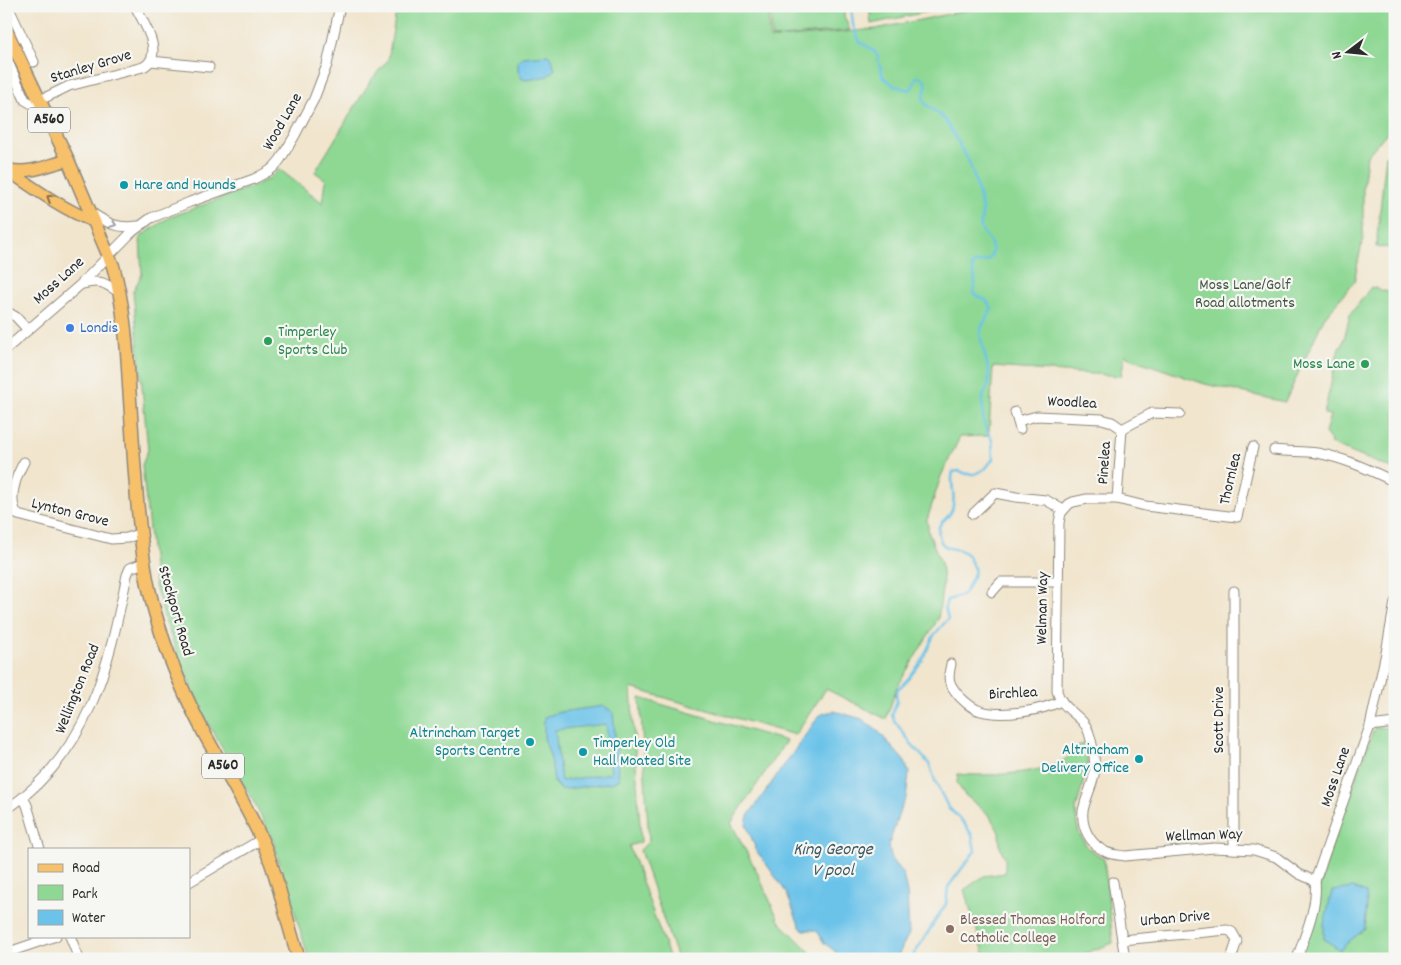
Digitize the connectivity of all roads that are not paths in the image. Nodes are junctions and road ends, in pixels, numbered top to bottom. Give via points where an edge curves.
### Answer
1 (8, 6) edge
2 (135, 6) edge
3 (142, 6) edge
4 (340, 6) edge
5 (141, 19) junction
6 (6, 30) edge
7 (17, 40) junction
8 (6, 57) edge
9 (151, 60) junction
10 (25, 64) junction
11 (209, 67) dead end
12 (40, 101) junction
13 (68, 160) junction
14 (6, 169) edge
15 (91, 216) junction
16 (140, 226) junction
17 (108, 255) junction
18 (80, 285) junction
19 (120, 293) junction
20 (6, 311) edge
21 (28, 330) junction
22 (6, 349) edge
23 (1180, 414) dead end
24 (1018, 421) dead end
25 (1122, 428) junction
26 (1253, 447) dead end
27 (1274, 450) dead end
28 (24, 462) dead end
29 (1395, 482) edge
30 (1117, 499) junction
31 (1063, 510) junction
32 (973, 514) dead end
33 (141, 534) junction
34 (144, 564) junction
35 (1058, 582) junction
36 (1234, 591) dead end
37 (992, 592) dead end
38 (1395, 602) edge
39 (1394, 613) edge
40 (951, 664) dead end
41 (1061, 701) junction
42 (1395, 723) edge
43 (1370, 726) junction
44 (24, 798) junction
45 (6, 810) edge
46 (262, 839) junction
47 (40, 848) edge
48 (1234, 848) junction
49 (190, 881) edge
50 (1315, 881) junction
51 (1114, 882) dead end
52 (50, 938) edge
53 (71, 938) edge
54 (1122, 940) junction
55 (6, 953) edge
56 (79, 959) edge
57 (299, 959) edge
58 (1125, 959) edge
59 (1231, 959) edge
60 (1297, 959) edge

1 - 7 street
2 - 5 street
3 - 5 street
4 - 16 street, Wood Lane via 318,91 274,167 254,179 163,212
5 - 9 street via 153,45
6 - 7 highway, A560
7 - 10 highway, A560
8 - 10 street
9 - 11 street
9 - 12 street, Stanley Grove via 143,67 65,88
10 - 12 highway, A560
12 - 13 highway, A560
13 - 14 main road via 26,172
13 - 15 highway, Stockport Road / A560
15 -> 14 main road via 80,216 69,210
15 -> 16 street via 114,226
15 - 17 highway, Stockport Road / A560
16 - 17 street, Wood Lane
17 - 18 street, Moss Lane
17 - 19 highway, Stockport Road / A560
18 - 19 street via 96,281
18 - 21 street, Moss Lane
19 - 33 highway, Stockport Road / A560
20 - 21 street
21 - 22 street, Moss Lane
23 - 25 street via 1152,413
24 - 25 street, Woodlea via 1037,416 1102,418
25 - 30 street, Pinelea
26 - 30 street, Thornlea via 1237,517 1145,506
27 - 29 street via 1335,457
28 - 33 street, Lynton Grove via 14,490 14,506 18,515 111,539
30 - 31 street via 1080,500
31 - 32 street via 1046,500 995,493
31 - 35 street, Welman Way via 1058,523
33 - 34 highway, Stockport Road / A560
34 - 44 street, Wellington Road via 130,568 127,575 106,667 78,733 60,761
34 - 46 highway, Stockport Road / A560 via 156,614 183,688 203,732
35 - 37 street via 1001,582
35 - 41 street, Welman Way via 1057,681
36 - 48 street, Scott Drive
38 - 39 street, Moss Lane
39 - 43 street, Moss Lane
40 - 41 street, Birchlea via 944,683 981,711 1031,711
41 - 48 street, Wellman Way via 1085,724 1092,744 1094,774 1083,821 1094,843 1107,852 1125,856
42 - 43 street
43 - 50 street, Moss Lane
44 - 45 street, Wellington Road
44 - 47 street
46 - 49 street
46 - 57 highway, Stockport Road / A560
48 - 50 street, Wellman Way via 1273,856
50 - 60 street, Moss Lane via 1315,899
51 - 54 street
52 - 55 street
53 - 56 street
54 - 58 street
54 - 59 street, Urban Drive via 1227,930 1237,941

